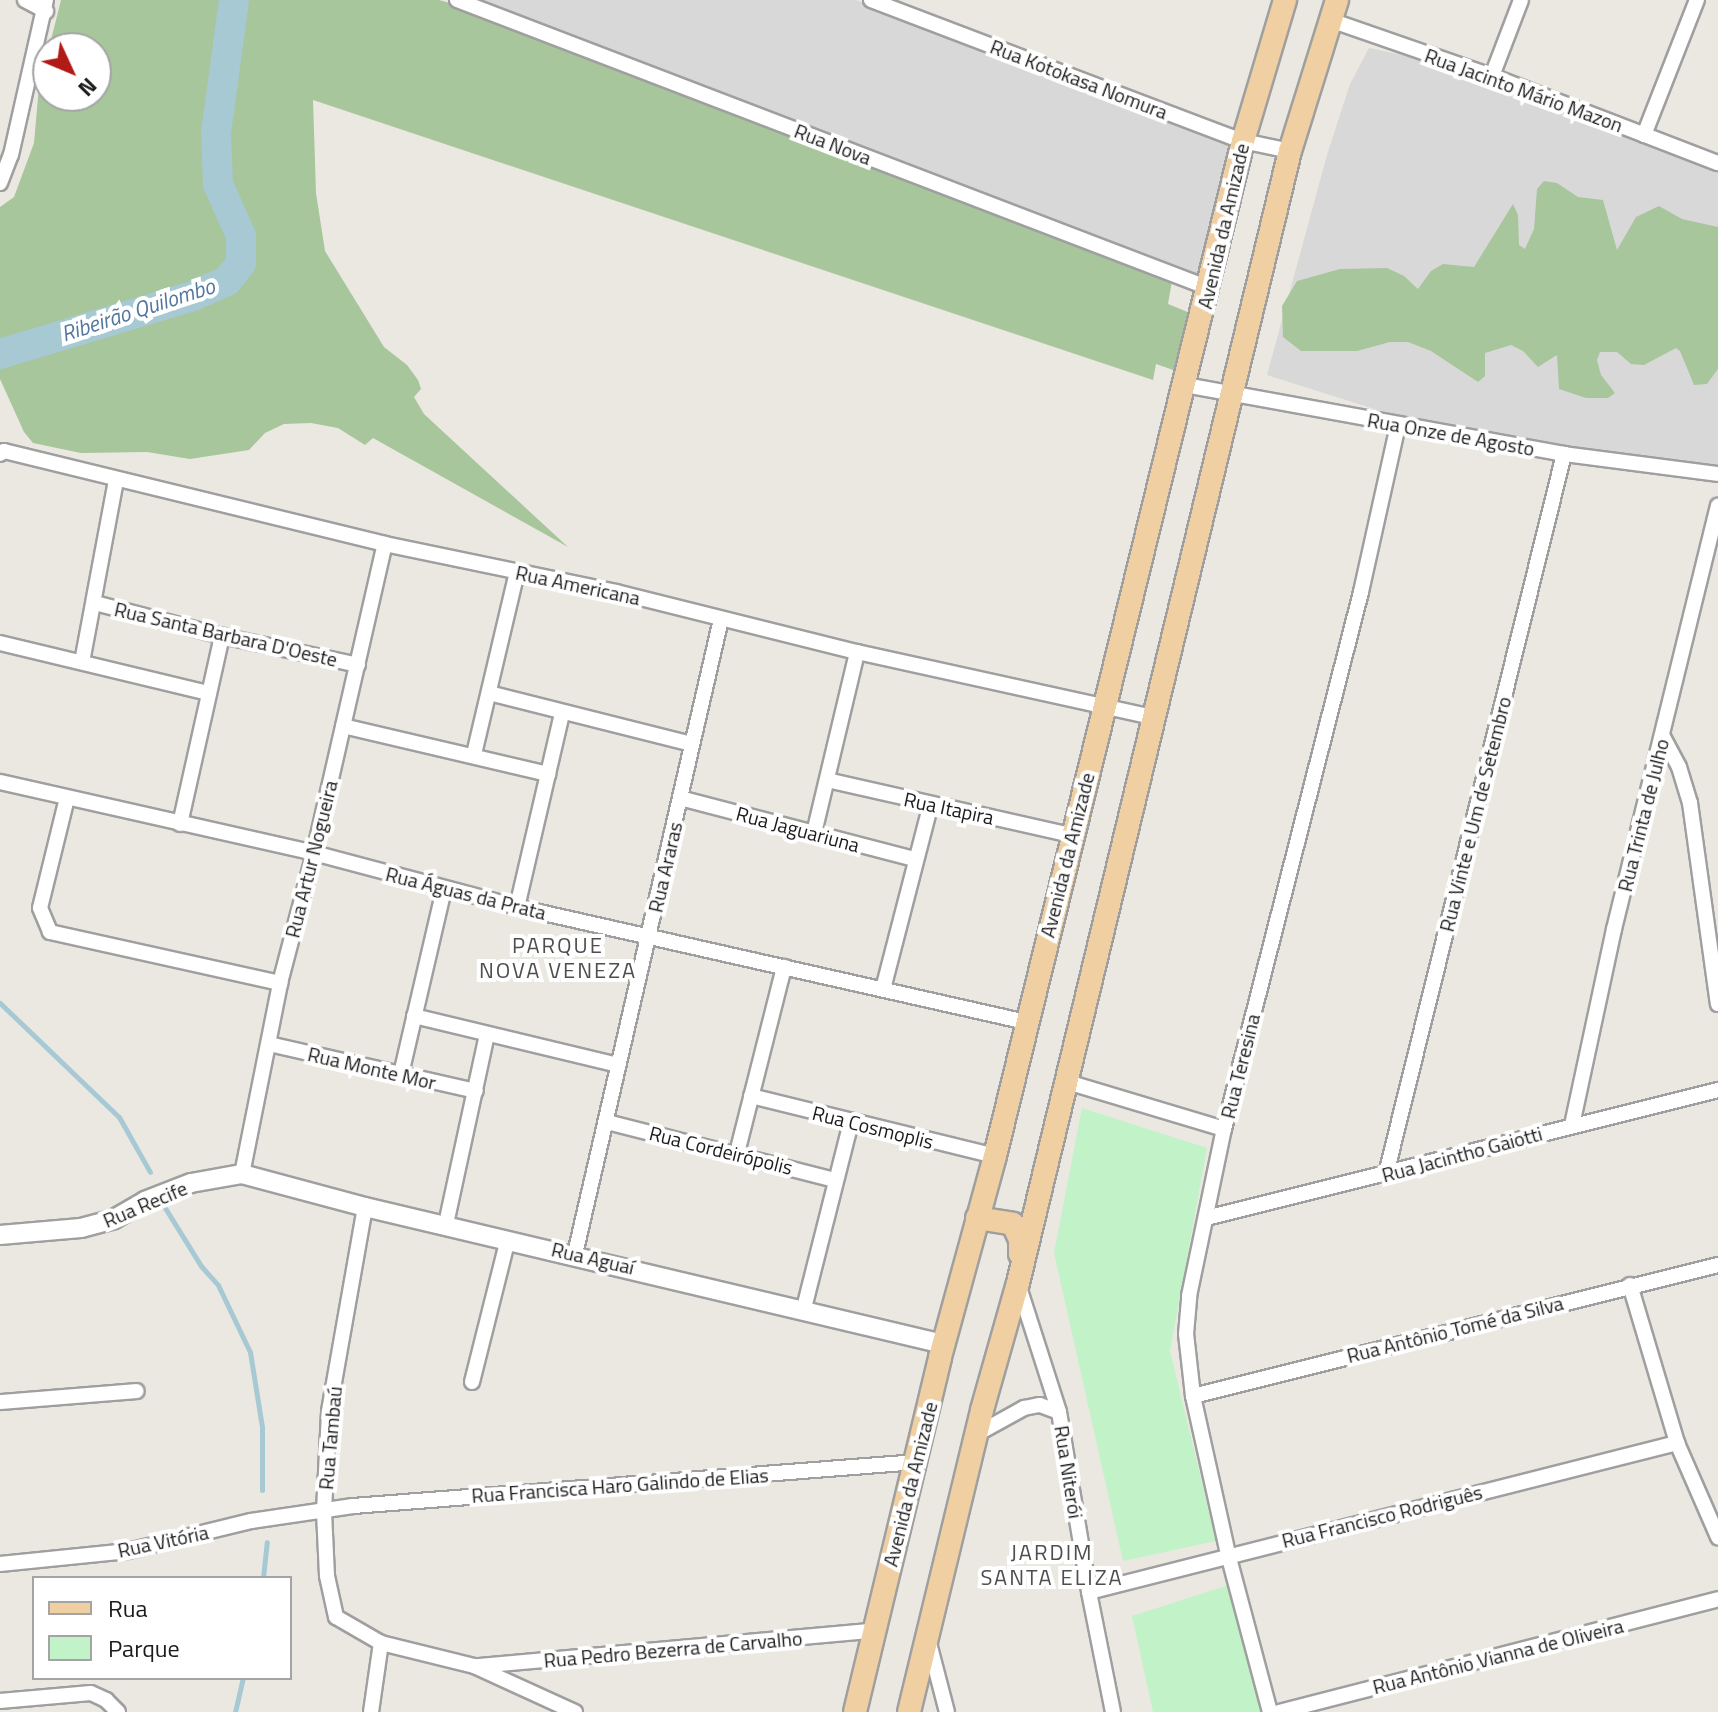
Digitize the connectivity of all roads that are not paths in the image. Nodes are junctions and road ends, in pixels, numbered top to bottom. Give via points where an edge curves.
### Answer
1 (25, 0) edge
2 (457, 0) edge
3 (871, 0) edge
4 (1285, 0) edge
5 (1521, 0) edge
6 (1697, 0) edge
7 (46, 6) edge
8 (1333, 10) edge
9 (1492, 76) junction
10 (1644, 135) junction
11 (1243, 141) junction
12 (1290, 151) junction
13 (6, 152) edge
14 (1718, 163) edge
15 (0, 183) edge
16 (1209, 288) junction
17 (1185, 385) junction
18 (1233, 393) junction
19 (1398, 425) junction
20 (2, 452) edge
21 (1564, 454) junction
22 (1718, 474) edge
23 (116, 480) junction
24 (1718, 506) edge
25 (385, 544) junction
26 (517, 572) junction
27 (95, 603) junction
28 (721, 619) junction
29 (222, 636) junction
30 (0, 643) edge
31 (857, 652) junction
32 (82, 662) junction
33 (358, 665) junction
34 (208, 693) junction
35 (489, 693) junction
36 (1104, 708) junction
37 (562, 713) junction
38 (1153, 717) junction
39 (343, 726) junction
40 (1662, 735) junction
41 (692, 744) junction
42 (474, 754) junction
43 (548, 774) junction
44 (827, 780) junction
45 (0, 782) edge
46 (67, 798) junction
47 (680, 798) junction
48 (931, 804) junction
49 (180, 824) junction
50 (814, 833) junction
51 (1071, 835) junction
52 (314, 853) junction
53 (915, 859) junction
54 (444, 889) junction
55 (517, 907) junction
56 (649, 936) junction
57 (784, 967) junction
58 (280, 983) junction
59 (883, 989) junction
60 (1718, 1004) edge
61 (414, 1016) junction
62 (1026, 1022) junction
63 (487, 1034) junction
64 (269, 1044) junction
65 (618, 1065) junction
66 (401, 1074) junction
67 (1064, 1081) junction
68 (1718, 1090) edge
69 (476, 1091) junction
70 (751, 1096) junction
71 (607, 1122) junction
72 (851, 1122) junction
73 (1572, 1125) junction
74 (1224, 1129) junction
75 (737, 1153) junction
76 (995, 1156) junction
77 (242, 1174) junction
78 (1386, 1174) junction
79 (835, 1180) junction
80 (365, 1207) junction
81 (977, 1218) junction
82 (1206, 1218) junction
83 (446, 1224) junction
84 (0, 1235) edge
85 (508, 1239) junction
86 (575, 1254) junction
87 (1718, 1265) edge
88 (1018, 1283) junction
89 (1630, 1285) junction
90 (804, 1308) junction
91 (943, 1344) junction
92 (472, 1382) dead end
93 (137, 1391) dead end
94 (1193, 1396) junction
95 (0, 1402) edge
96 (1059, 1412) junction
97 (977, 1434) junction
98 (1677, 1443) junction
99 (917, 1462) junction
100 (324, 1512) junction
101 (1718, 1537) edge
102 (1228, 1554) junction
103 (0, 1564) edge
104 (1089, 1592) junction
105 (1718, 1599) edge
106 (873, 1631) junction
107 (927, 1637) junction
108 (381, 1643) junction
109 (474, 1666) junction
110 (0, 1701) edge
111 (857, 1710) edge
112 (118, 1712) edge
113 (371, 1712) edge
114 (575, 1712) edge
115 (909, 1712) edge
116 (947, 1712) edge
117 (1113, 1712) edge
118 (1270, 1712) edge
119 (1279, 1712) edge

1 - 7 street
2 - 16 street, Rua Nova
3 - 11 street, Rua Kotokasa Nomura
4 - 11 main road, Avenida da Amizade
5 - 9 street
6 - 10 street
7 - 13 street
8 - 9 street, Rua Jacinto Mário Mazon
8 - 12 main road
9 - 10 street, Rua Jacinto Mário Mazon
10 - 14 street, Rua Jacinto Mário Mazon
11 - 12 street, Rua Kotokasa Nomura
11 - 16 main road, Avenida da Amizade
12 - 18 main road
13 - 15 street
16 - 17 main road, Avenida da Amizade
17 - 18 street, Rua Onze de Agosto
17 - 36 main road, Avenida da Amizade
18 - 19 street, Rua Onze de Agosto
18 - 38 main road
19 - 21 street, Rua Onze de Agosto
19 - 74 street, Rua Teresina via 1361,592
20 - 23 street, Rua Americana
21 - 22 street, Rua Onze de Agosto
21 - 78 street, Rua Vinte e Um de Setembro
23 - 25 street, Rua Americana
23 - 27 street
24 - 40 street, Rua Trinta de Julho
25 - 26 street, Rua Americana
25 - 33 street, Rua Artur Nogueira
26 - 28 street, Rua Americana
26 - 35 street
27 - 29 street, Rua Santa Barbara D'Oeste
27 - 32 street
28 - 31 street, Rua Americana
28 - 41 street, Rua Araras
29 - 33 street, Rua Santa Barbara D'Oeste
29 - 34 street
30 - 32 street
31 - 36 street, Rua Americana
31 - 44 street
32 - 34 street
33 - 39 street, Rua Artur Nogueira
34 - 49 street
35 - 37 street
35 - 42 street
36 - 38 street, Rua Americana
36 - 51 main road, Avenida da Amizade
37 - 41 street
37 - 43 street
38 - 67 main road
39 - 42 street
39 - 52 street, Rua Artur Nogueira
40 - 60 street via 1690,803
40 - 73 street, Rua Trinta de Julho
41 - 47 street, Rua Araras
42 - 43 street
43 - 55 street
44 - 48 street, Rua Itapira
44 - 50 street
45 - 46 street, Rua Águas da Prata
46 - 49 street, Rua Águas da Prata
46 - 58 street via 40,908 50,932
47 - 50 street, Rua Jaguariuna
47 - 56 street, Rua Araras
48 - 51 street, Rua Itapira
48 - 53 street
49 - 52 street, Rua Águas da Prata
50 - 53 street, Rua Jaguariuna
51 - 62 main road, Avenida da Amizade
52 - 54 street, Rua Águas da Prata
52 - 58 street, Rua Artur Nogueira
53 - 59 street
54 - 55 street, Rua Águas da Prata
54 - 61 street
55 - 56 street, Rua Águas da Prata
56 - 57 street, Rua Águas da Prata
56 - 65 street, Rua Araras
57 - 59 street, Rua Águas da Prata
57 - 70 street
58 - 64 street, Rua Artur Nogueira
59 - 62 street, Rua Águas da Prata
61 - 63 street
61 - 66 street
62 - 76 main road, Avenida da Amizade
63 - 65 street
63 - 69 street
64 - 66 street, Rua Monte Mor
64 - 77 street, Rua Artur Nogueira
65 - 71 street, Rua Araras
66 - 69 street, Rua Monte Mor
67 - 74 street
67 - 88 main road
68 - 73 street, Rua Jacintho Gaiotti
69 - 83 street
70 - 72 street, Rua Cosmoplis
70 - 75 street
71 - 75 street, Rua Cordeirópolis
71 - 86 street, Rua Araras
72 - 76 street, Rua Cosmoplis
72 - 79 street
73 - 78 street, Rua Jacintho Gaiotti
74 - 82 street, Rua Teresina
75 - 79 street, Rua Cordeirópolis
76 - 81 main road, Avenida da Amizade
77 - 80 street, Rua Aguaí
77 - 84 street, Rua Recife via 191,1183 114,1219 81,1228
78 - 82 street, Rua Jacintho Gaiotti
79 - 90 street
80 - 83 street, Rua Aguaí
80 - 100 street, Rua Tambaú via 329,1412
81 - 88 main road via 1013,1224 1017,1230
81 - 91 main road, Avenida da Amizade
82 - 94 street, Rua Teresina via 1186,1334
83 - 85 street, Rua Aguaí
85 - 86 street, Rua Aguaí
85 - 92 street
86 - 90 street, Rua Aguaí
87 - 89 street, Rua Antônio Tomé da Silva
88 - 96 street, Rua Niterói
88 - 97 main road
89 - 94 street, Rua Antônio Tomé da Silva
89 - 98 street
90 - 91 street, Rua Aguaí
91 - 99 main road, Avenida da Amizade
93 - 95 street
94 - 102 street, Rua Teresina
96 - 97 street via 1040,1405 1024,1408
96 - 104 street, Rua Niterói
97 - 107 main road
98 - 101 street
98 - 102 street, Rua Francisco Rodriguês
99 - 100 street, Rua Francisca Haro Galindo de Elias
99 - 106 main road, Avenida da Amizade
100 - 103 street, Rua Vitória via 251,1521 128,1551
100 - 108 street, Rua Tambaú via 327,1576 336,1617
102 - 104 street, Rua Francisco Rodriguês
102 - 118 street, Rua Teresina
104 - 117 street, Rua Niterói
105 - 119 street, Rua Antônio Vianna de Oliveira
106 - 109 street, Rua Pedro Bezerra de Carvalho
106 - 111 main road, Avenida da Amizade
107 - 115 main road
107 - 116 street
108 - 109 street
108 - 113 street
109 - 114 street
110 - 112 street via 91,1693

